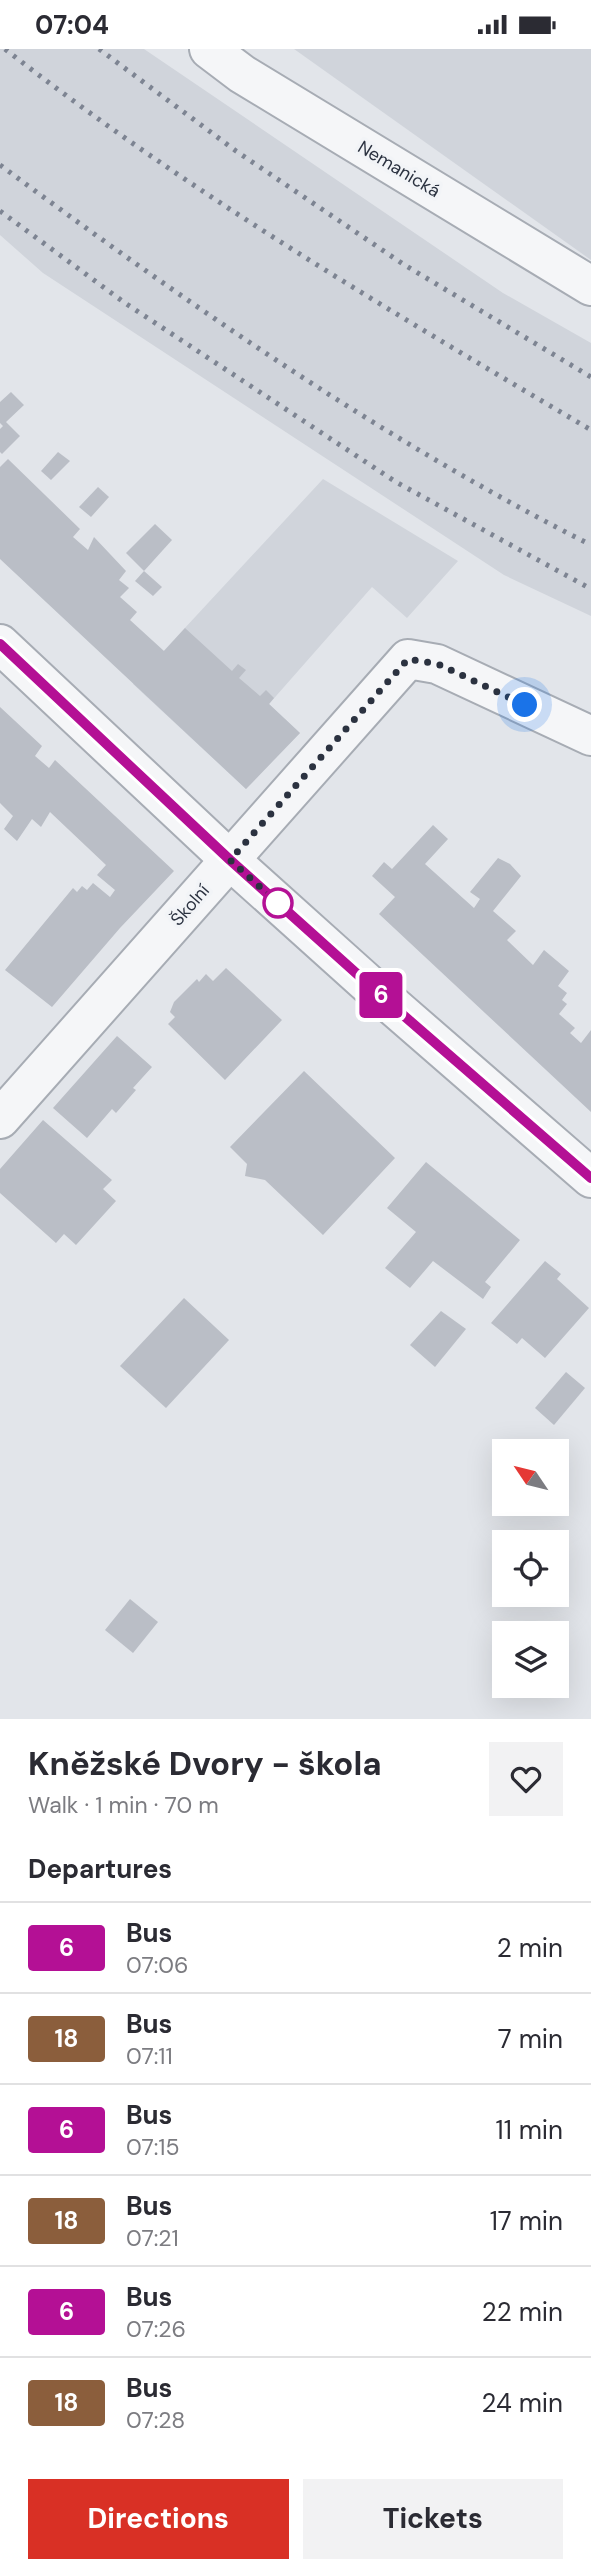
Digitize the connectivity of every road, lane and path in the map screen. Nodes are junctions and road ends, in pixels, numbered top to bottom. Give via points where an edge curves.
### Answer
1 (209, 49) edge
2 (591, 286) edge
3 (0, 644) edge
4 (591, 736) edge
5 (230, 860) junction
6 (0, 1119) edge
7 (591, 1178) edge

1 - 2 street, Nemanická via 242,74
3 - 5 street
4 - 5 street, Školní via 438,664 408,659
5 - 6 street, Školní
5 - 7 street

